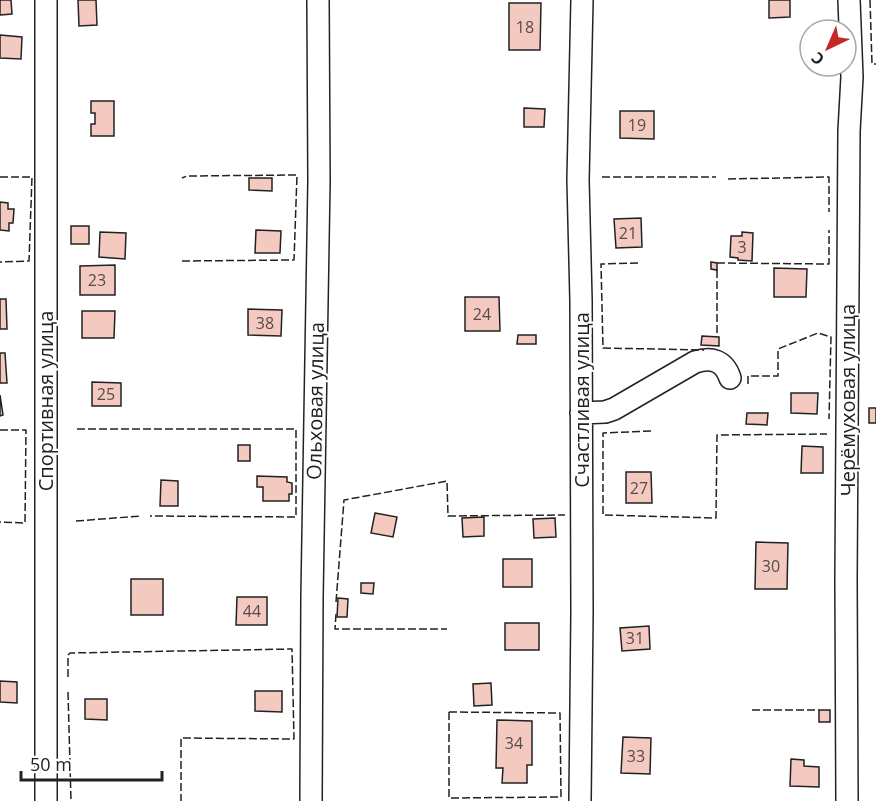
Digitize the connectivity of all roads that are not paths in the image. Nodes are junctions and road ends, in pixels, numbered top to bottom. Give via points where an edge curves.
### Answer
1 (46, 0) edge
2 (318, 0) edge
3 (582, 0) edge
4 (849, 0) edge
5 (730, 378) dead end
6 (581, 413) junction
7 (46, 801) edge
8 (311, 801) edge
9 (580, 801) edge
10 (847, 801) edge

1 - 7 street, Спортивная улица
2 - 8 street, Ольховая улица
3 - 6 street, Счастливая улица via 578,180
4 - 10 street, Черёмуховая улица via 852,77
5 - 6 street via 717,361 703,360 614,409
6 - 9 street, Счастливая улица

